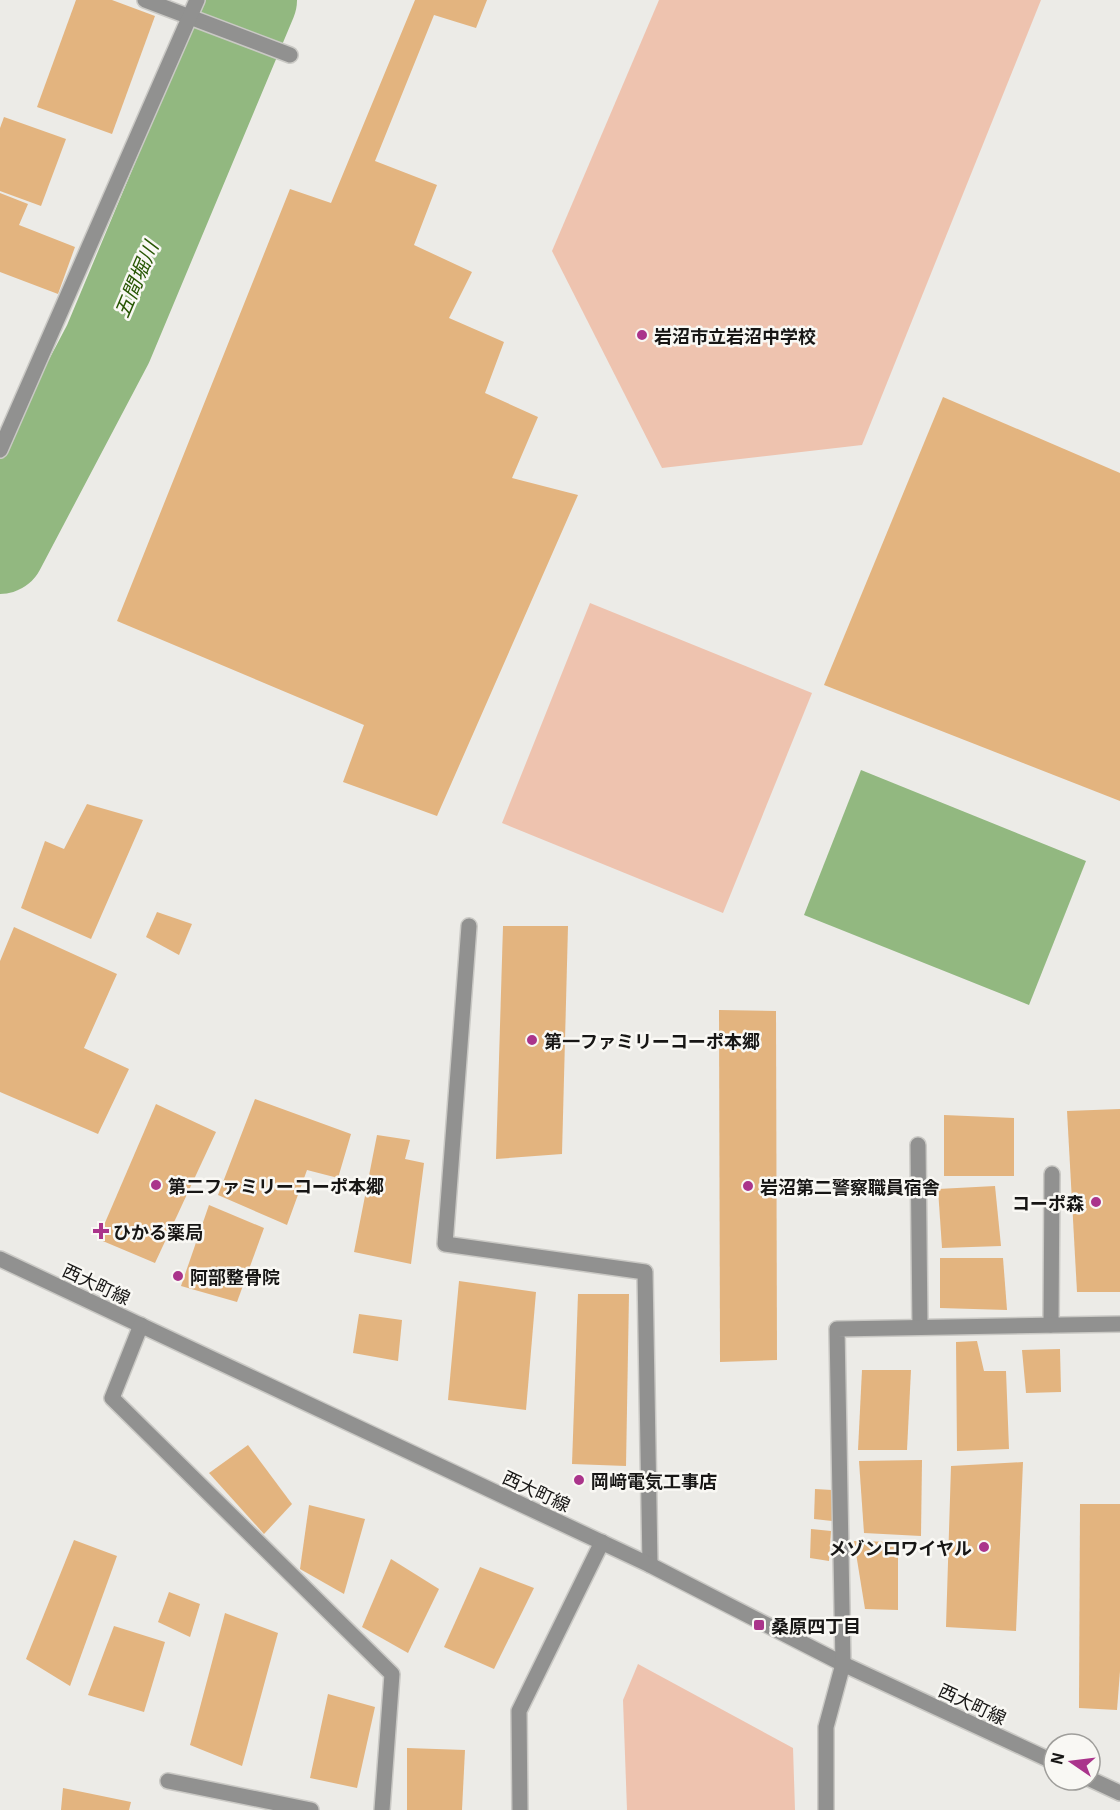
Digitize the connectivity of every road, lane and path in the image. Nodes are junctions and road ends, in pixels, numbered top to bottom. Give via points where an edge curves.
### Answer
1 (145, 0) edge
2 (197, 0) edge
3 (194, 19) junction
4 (290, 55) dead end
5 (0, 450) edge
6 (469, 926) dead end
7 (918, 1145) dead end
8 (1052, 1174) dead end
9 (0, 1259) edge
10 (1120, 1324) edge
11 (141, 1325) junction
12 (1051, 1325) junction
13 (920, 1327) junction
14 (602, 1542) junction
15 (650, 1565) junction
16 (843, 1664) junction
17 (1042, 1756) edge
18 (168, 1781) dead end
19 (1102, 1785) edge
20 (1120, 1793) edge
21 (311, 1810) edge
22 (382, 1810) edge
23 (520, 1810) edge
24 (826, 1810) edge

1 - 3 street
2 - 3 street
3 - 4 street
3 - 5 street
6 - 15 street via 445,1244 645,1272
7 - 13 street
8 - 12 street
9 - 11 street, 西大町線
10 - 12 street
11 - 14 street, 西大町線
11 - 22 street via 112,1398 392,1674
12 - 13 street
13 - 16 street via 837,1329
14 - 15 street, 西大町線
14 - 23 street via 519,1711
15 - 16 street, 西大町線
16 - 17 street, 西大町線
16 - 24 street via 826,1727
18 - 21 street
19 - 20 street

